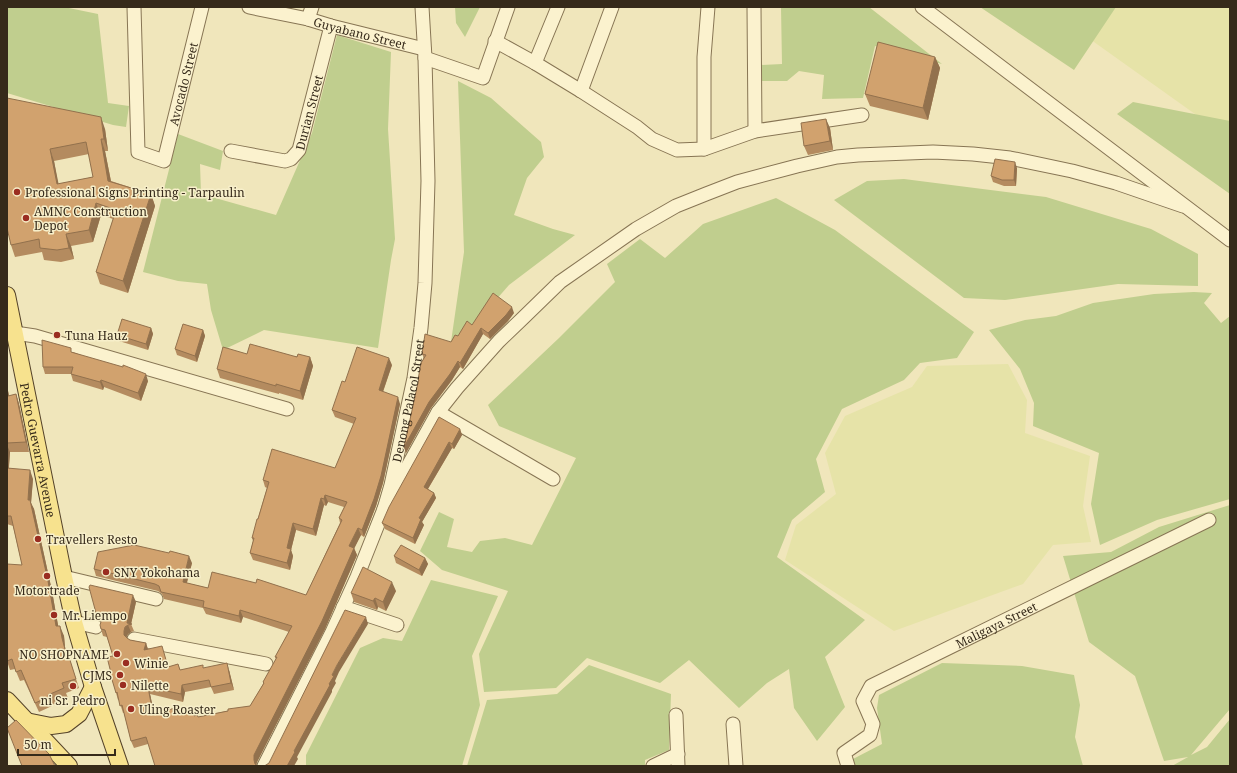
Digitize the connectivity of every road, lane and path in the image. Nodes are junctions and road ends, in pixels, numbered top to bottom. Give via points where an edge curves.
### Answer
1 (134, 7) edge
2 (202, 7) edge
3 (248, 7) edge
4 (422, 7) edge
5 (508, 7) edge
6 (558, 7) edge
7 (612, 7) edge
8 (708, 7) edge
9 (754, 7) edge
10 (922, 7) edge
11 (310, 13) edge
12 (331, 26) junction
13 (495, 41) junction
14 (424, 54) junction
15 (535, 63) junction
16 (582, 91) junction
17 (862, 115) dead end
18 (755, 131) junction
19 (704, 149) junction
20 (231, 151) dead end
21 (1183, 206) junction
22 (1230, 240) edge
23 (7, 295) edge
24 (15, 333) junction
25 (287, 409) dead end
26 (438, 412) junction
27 (553, 479) dead end
28 (384, 509) junction
29 (1209, 520) dead end
30 (64, 577) junction
31 (156, 599) dead end
32 (343, 607) junction
33 (74, 622) junction
34 (397, 625) dead end
35 (96, 627) dead end
36 (134, 639) edge
37 (266, 664) dead end
38 (93, 687) junction
39 (7, 700) edge
40 (676, 714) dead end
41 (26, 721) junction
42 (733, 724) dead end
43 (678, 760) edge
44 (69, 766) edge
45 (120, 766) edge
46 (264, 766) edge
47 (653, 766) edge
48 (736, 766) edge
49 (848, 766) edge

1 - 2 street, Avocado Street via 138,152 164,161
3 - 11 street, Guyabano Street
4 - 14 street, Denong Palacol Street
5 - 13 street
6 - 15 street
7 - 16 street
8 - 19 street via 704,57
9 - 18 street
10 - 21 street
11 - 12 street, Guyabano Street
12 - 14 street, Guyabano Street
12 - 20 street, Durian Street via 299,150 292,159 284,162
13 - 14 street, Guyabano Street via 483,78
13 - 15 street
14 - 28 street, Denong Palacol Street via 428,181 422,320 414,378
15 - 16 street
16 - 19 street via 664,145 677,150
17 - 18 street
18 - 19 street
21 - 22 street
21 - 26 street via 1072,171 1010,158 973,154 933,152 837,157 752,178 676,206 636,229 560,282 499,341
23 - 24 main road, Pedro Guevarra Avenue
24 - 25 street via 35,336
24 - 30 main road, Pedro Guevarra Avenue
26 - 27 street
26 - 28 street
28 - 32 street, Denong Palacol Street
29 - 49 street, Maligaya Street via 871,686 864,701 873,724 870,735 844,753
30 - 31 street
30 - 33 main road, Pedro Guevarra Avenue
32 - 34 street
32 - 46 street, Denong Palacol Street
33 - 35 street
33 - 38 main road, Pedro Guevarra Avenue
36 - 37 street
38 - 41 main road via 79,714 66,724 52,726
38 - 45 main road, Pedro Guevarra Avenue
39 - 41 main road
40 - 43 street
41 - 44 main road
42 - 48 street
43 - 47 street

